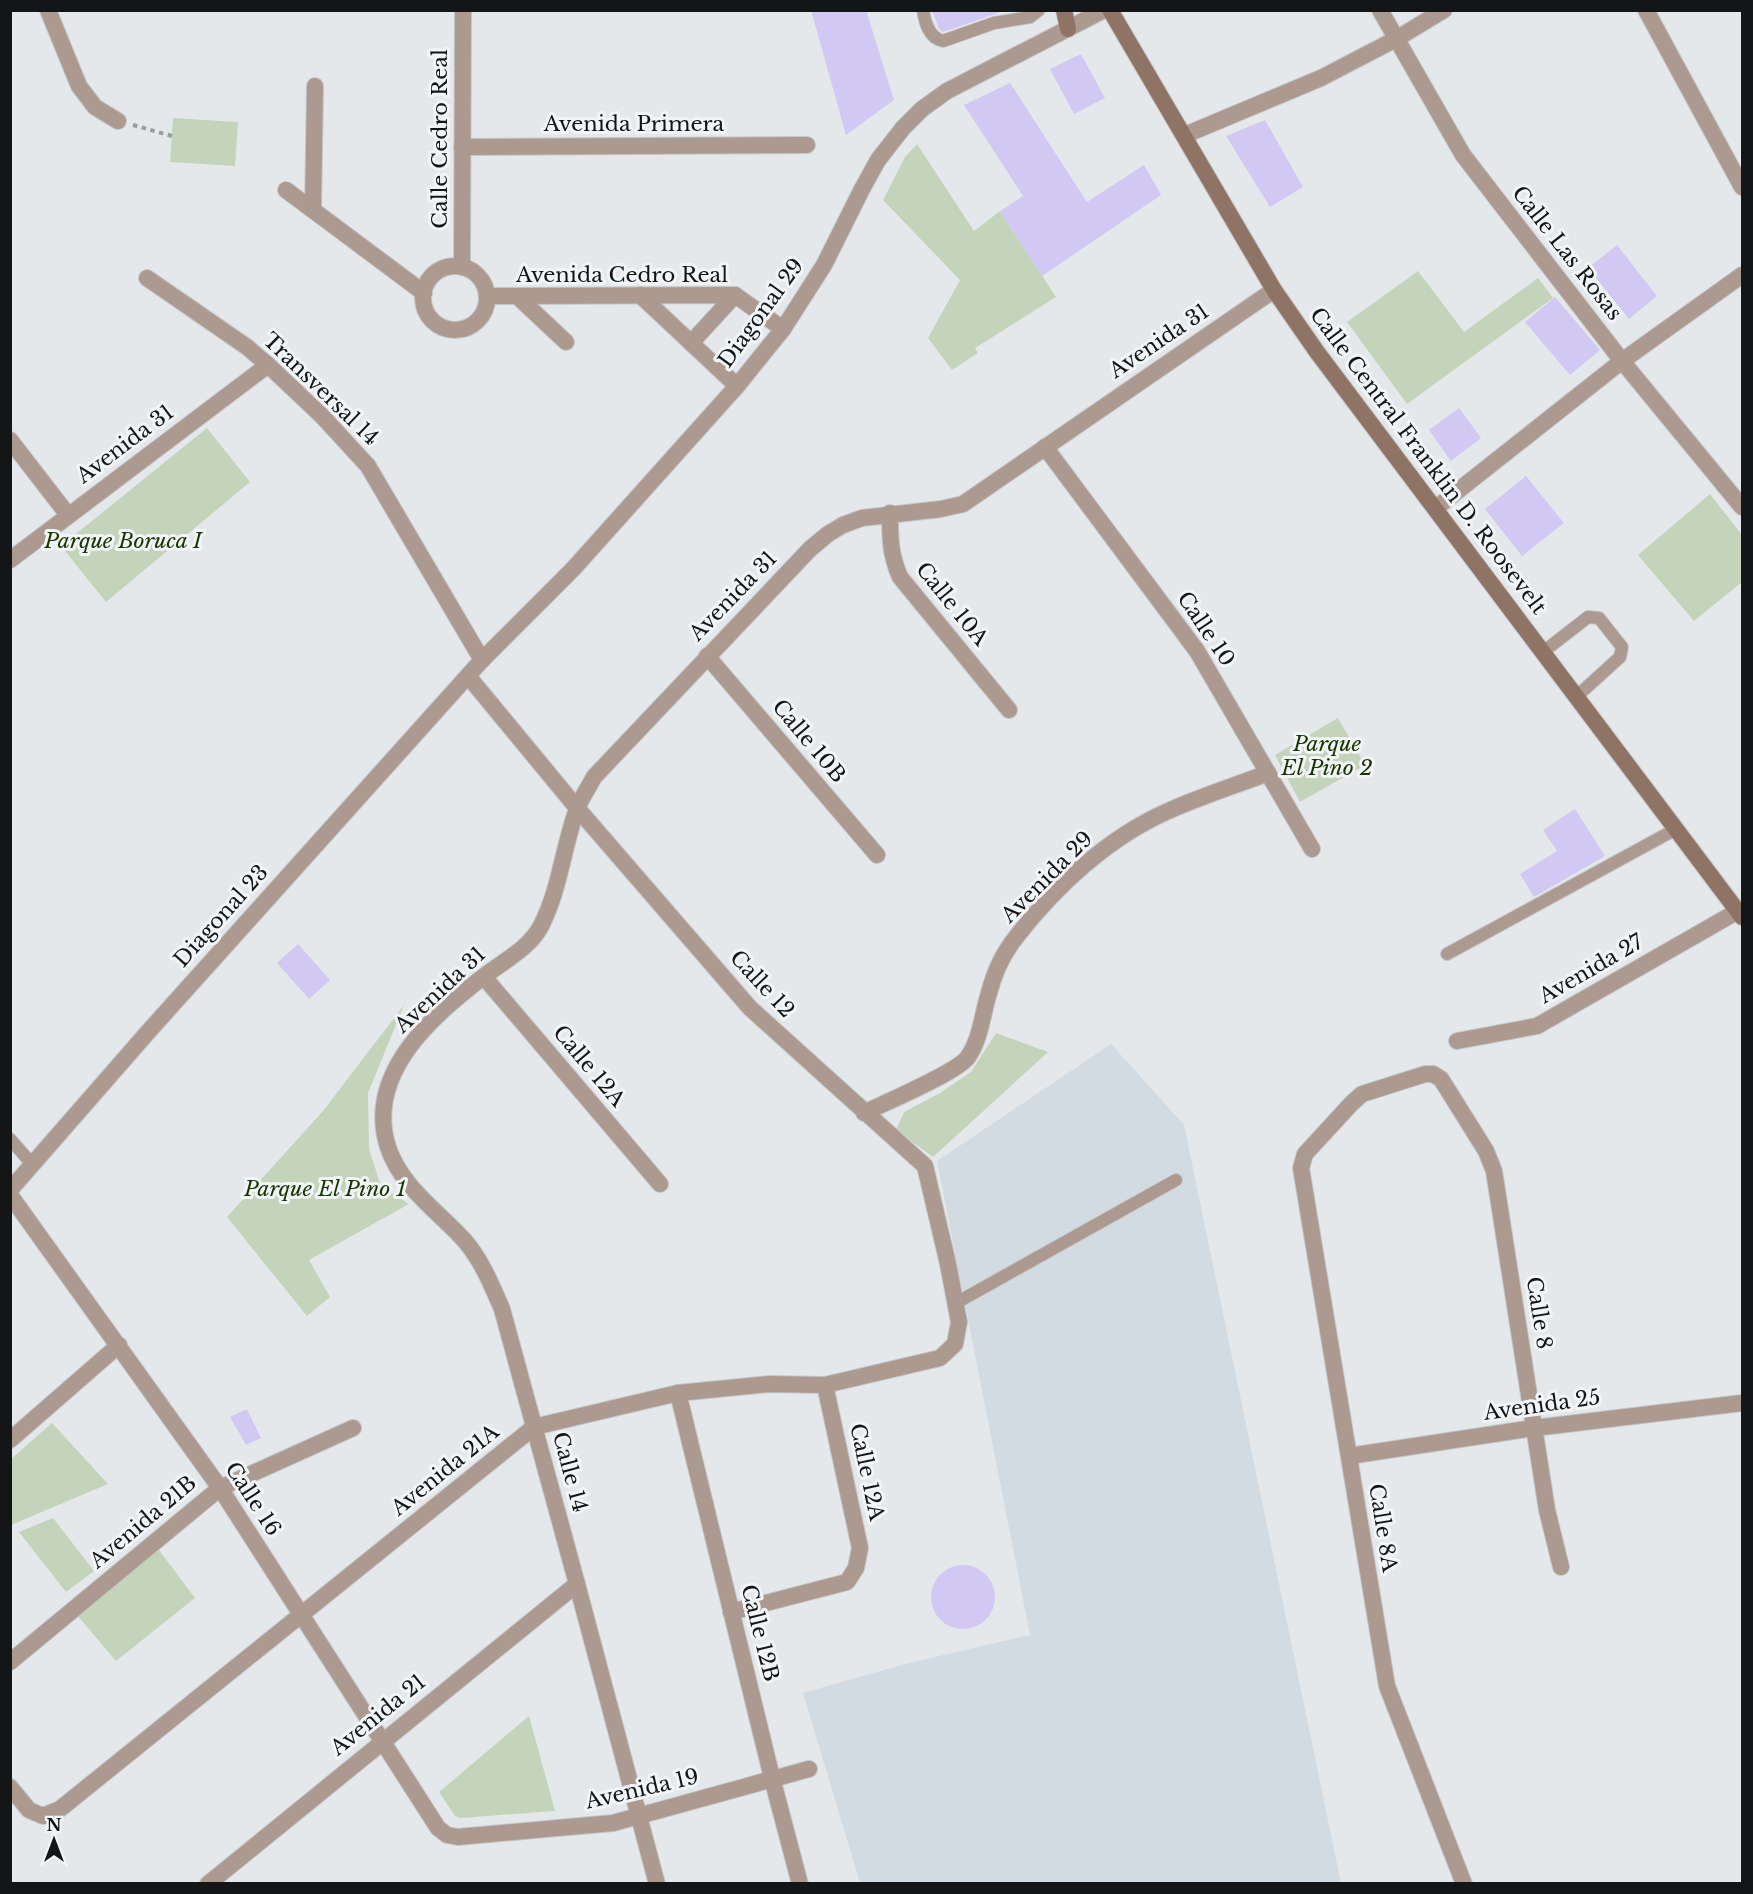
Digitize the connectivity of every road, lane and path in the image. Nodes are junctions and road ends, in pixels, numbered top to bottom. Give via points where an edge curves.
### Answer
1 (48, 10) edge
2 (463, 10) edge
3 (923, 10) edge
4 (1039, 10) edge
5 (1064, 10) edge
6 (1104, 10) edge
7 (1110, 10) edge
8 (1380, 10) edge
9 (1444, 10) edge
10 (1646, 10) edge
11 (1068, 29) junction
12 (1396, 39) junction
13 (315, 86) dead end
14 (118, 121) joint
15 (1185, 135) junction
16 (172, 136) dead end
17 (807, 145) dead end
18 (462, 147) junction
19 (1743, 187) edge
20 (286, 190) dead end
21 (313, 210) junction
22 (462, 267) junction
23 (1743, 274) edge
24 (147, 278) dead end
25 (1274, 290) junction
26 (423, 293) junction
27 (640, 295) junction
28 (735, 295) junction
29 (488, 296) junction
30 (518, 297) junction
31 (783, 329) junction
32 (566, 342) dead end
33 (691, 343) junction
34 (1622, 361) junction
35 (268, 365) junction
36 (737, 386) junction
37 (10, 440) edge
38 (1045, 447) junction
39 (1743, 507) edge
40 (1436, 508) junction
41 (890, 513) junction
42 (69, 515) junction
43 (10, 560) edge
44 (1542, 652) junction
45 (707, 656) junction
46 (482, 660) junction
47 (468, 676) junction
48 (1575, 697) junction
49 (1009, 710) dead end
50 (1268, 773) junction
51 (577, 808) junction
52 (1676, 830) junction
53 (1312, 849) dead end
54 (877, 855) dead end
55 (1740, 914) edge
56 (1448, 954) dead end
57 (484, 977) junction
58 (1457, 1041) dead end
59 (384, 1103) joint
60 (864, 1113) junction
61 (10, 1139) edge
62 (32, 1164) junction
63 (1301, 1167) joint
64 (1176, 1180) dead end
65 (660, 1184) dead end
66 (10, 1190) edge
67 (10, 1195) edge
68 (956, 1303) junction
69 (955, 1344) joint
70 (119, 1345) junction
71 (825, 1385) junction
72 (678, 1393) junction
73 (1743, 1403) edge
74 (534, 1426) junction
75 (353, 1428) dead end
76 (1534, 1428) junction
77 (10, 1440) edge
78 (1348, 1456) junction
79 (220, 1488) junction
80 (1561, 1567) dead end
81 (577, 1584) junction
82 (731, 1612) junction
83 (300, 1615) junction
84 (10, 1662) edge
85 (383, 1740) junction
86 (809, 1769) dead end
87 (772, 1778) junction
88 (10, 1787) edge
89 (638, 1817) junction
90 (447, 1835) joint
91 (208, 1884) edge
92 (657, 1884) edge
93 (800, 1884) edge
94 (1464, 1884) edge

1 - 14 street via 79,86 95,107
2 - 18 street, Calle Cedro Real
3 - 4 lane via 930,33 943,40 994,23 1030,17
5 - 11 main road
6 - 11 street, Diagonal 29
7 - 15 main road, Calle Central Franklin D. Roosevelt
8 - 12 street, Calle Las Rosas
9 - 12 street
10 - 19 street
11 - 31 street, Diagonal 29 via 947,91 903,128 861,189 824,265
12 - 15 street via 1321,78
12 - 34 street, Calle Las Rosas via 1463,155
13 - 21 street
14 - 16 path
15 - 25 main road, Calle Central Franklin D. Roosevelt
17 - 18 street, Avenida Primera
18 - 22 street, Calle Cedro Real
20 - 21 street
21 - 26 street
22 - 26 street via 441,269
22 - 29 street via 480,277
23 - 34 street
24 - 35 street, Transversal 14
25 - 38 street, Avenida 31
25 - 40 main road, Calle Central Franklin D. Roosevelt
26 - 29 street via 427,314 443,328 454,330 474,324 487,307
27 - 28 street, Avenida Cedro Real
27 - 30 street, Avenida Cedro Real
27 - 33 street
28 - 31 street, Avenida Cedro Real
28 - 33 street
29 - 30 street, Avenida Cedro Real
30 - 32 street
31 - 36 street, Diagonal 29
33 - 36 street
34 - 39 street, Calle Las Rosas
34 - 40 street
35 - 42 street, Avenida 31
35 - 46 street, Transversal 14 via 368,466
36 - 46 street, Diagonal 29 via 574,568
37 - 42 street
38 - 41 street, Avenida 31 via 963,504
38 - 50 street, Calle 10 via 1197,651
40 - 44 main road, Calle Central Franklin D. Roosevelt
41 - 45 street, Avenida 31 via 861,518 828,534
41 - 49 street, Calle 10A via 890,547 900,577
42 - 43 street, Avenida 31
44 - 48 main road, Calle Central Franklin D. Roosevelt
44 - 48 lane via 1593,616 1622,646 1620,657
45 - 51 street, Avenida 31 via 594,777
45 - 54 street, Calle 10B
46 - 47 street, Diagonal 29
47 - 51 street, Calle 12
47 - 62 street, Diagonal 23
48 - 52 main road, Calle Central Franklin D. Roosevelt
50 - 53 street, Calle 10
50 - 60 street, Avenida 29 via 1167,811 1110,844 1042,907 1016,938 998,967 978,1038 967,1059
51 - 57 street, Avenida 31 via 561,873 541,927 527,944
51 - 60 street, Calle 12 via 750,1008
52 - 55 main road, Calle Central Franklin D. Roosevelt
52 - 56 lane
55 - 58 street, Avenida 27 via 1537,1026
57 - 59 street, Avenida 31 via 419,1035 399,1060 388,1082
57 - 65 street, Calle 12A
59 - 74 street, Calle 14 via 384,1125 396,1167 466,1243 487,1276 502,1309
60 - 68 street, Calle 12 via 925,1166
61 - 62 lane
62 - 66 street, Diagonal 23
63 - 76 street, Calle 8 via 1305,1154 1362,1094 1425,1074 1441,1079 1486,1151 1494,1171
63 - 78 street, Calle 8A
64 - 68 lane
67 - 70 street, Calle 16
68 - 69 street, Calle 12 via 960,1322
69 - 71 street, Avenida 21A via 940,1358
70 - 77 street
70 - 79 street, Calle 16
71 - 72 street, Avenida 21A via 769,1384
71 - 82 street, Calle 12A via 860,1548 856,1568 848,1582
72 - 74 street, Avenida 21A
72 - 82 street, Calle 12B
73 - 76 street, Avenida 25
74 - 81 street, Calle 14
74 - 83 street, Avenida 21A
75 - 79 street, Avenida 21B
76 - 78 street, Avenida 25
76 - 80 street, Calle 8
78 - 94 street, Calle 8A via 1387,1686
79 - 83 street, Calle 16
79 - 84 street, Avenida 21B
81 - 85 street, Avenida 21
81 - 89 street, Calle 14
82 - 87 street, Calle 12B
83 - 85 street, Calle 16
83 - 88 street, Avenida 21A via 60,1809 43,1816 29,1810
85 - 90 street, Calle 16 via 438,1828
85 - 91 street, Avenida 21
86 - 87 street, Avenida 19
87 - 89 street, Avenida 19
87 - 93 street, Calle 12B
89 - 90 street, Avenida 19 via 613,1823
89 - 92 street, Calle 14

